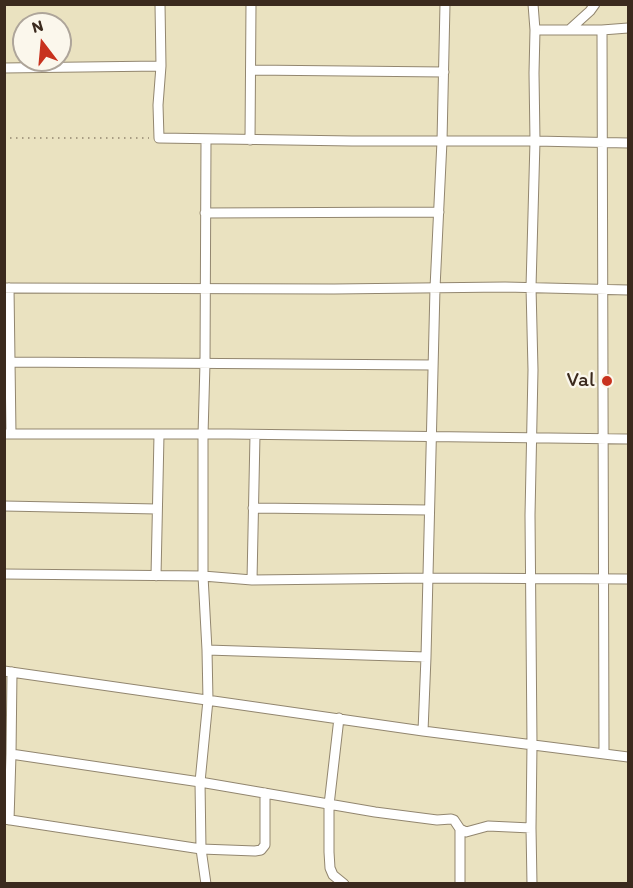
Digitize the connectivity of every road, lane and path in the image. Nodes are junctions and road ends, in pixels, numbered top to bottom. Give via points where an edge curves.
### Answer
1 (160, 4) edge
2 (251, 4) edge
3 (445, 4) edge
4 (533, 4) edge
5 (595, 4) edge
6 (628, 28) edge
7 (535, 30) junction
8 (569, 30) junction
9 (602, 30) junction
10 (161, 66) junction
11 (4, 68) edge
12 (251, 70) junction
13 (444, 72) junction
14 (4, 138) edge
15 (159, 138) junction
16 (206, 140) junction
17 (250, 140) junction
18 (442, 141) junction
19 (535, 141) junction
20 (602, 143) junction
21 (628, 143) edge
22 (439, 212) junction
23 (205, 213) junction
24 (7, 288) edge
25 (435, 288) junction
26 (531, 288) junction
27 (205, 289) junction
28 (604, 290) junction
29 (628, 290) edge
30 (10, 362) junction
31 (204, 363) junction
32 (433, 365) junction
33 (8, 434) edge
34 (159, 435) junction
35 (202, 435) junction
36 (255, 435) junction
37 (432, 437) junction
38 (531, 438) junction
39 (603, 439) junction
40 (628, 439) edge
41 (4, 506) edge
42 (253, 508) junction
43 (157, 509) junction
44 (429, 510) junction
45 (4, 574) edge
46 (156, 576) junction
47 (203, 576) junction
48 (428, 578) junction
49 (531, 579) junction
50 (604, 579) junction
51 (628, 579) edge
52 (252, 580) junction
53 (207, 651) junction
54 (426, 657) junction
55 (8, 672) edge
56 (208, 700) junction
57 (339, 718) junction
58 (423, 731) junction
59 (532, 744) junction
60 (11, 754) junction
61 (604, 754) junction
62 (628, 757) edge
63 (200, 782) junction
64 (266, 793) junction
65 (329, 805) junction
66 (7, 819) edge
67 (531, 828) junction
68 (460, 829) junction
69 (201, 849) junction
70 (206, 884) edge
71 (344, 884) edge
72 (460, 884) edge
73 (532, 884) edge

1 - 10 street
2 - 12 street
3 - 13 street
4 - 7 street
5 - 8 street
6 - 9 street
7 - 8 street
7 - 19 street
8 - 9 street
9 - 20 street
10 - 11 street
10 - 15 street
12 - 13 street
12 - 17 street
13 - 18 street
14 - 15 path
15 - 16 street
16 - 17 street
16 - 23 street
17 - 18 street
18 - 19 street
18 - 22 street
19 - 20 street
19 - 26 street
20 - 21 street
20 - 28 street
22 - 23 street
22 - 25 street
23 - 27 street
24 - 27 street
24 - 30 street
25 - 26 street
25 - 27 street
25 - 32 street
26 - 28 street
26 - 38 street
27 - 31 street
28 - 29 street
28 - 39 street
30 - 31 street
30 - 33 street
31 - 32 street
31 - 35 street
32 - 37 street
33 - 34 street
34 - 35 street
34 - 43 street
35 - 36 street
35 - 47 street
36 - 37 street
36 - 42 street
37 - 38 street
37 - 44 street
38 - 39 street
38 - 49 street
39 - 40 street
39 - 50 street
41 - 43 street
42 - 44 street
42 - 52 street
43 - 46 street
44 - 48 street
45 - 46 street
46 - 47 street
47 - 52 street
47 - 53 street
48 - 49 street
48 - 52 street
48 - 54 street
49 - 50 street
49 - 59 street
50 - 51 street
50 - 61 street
53 - 54 street
53 - 56 street
54 - 58 street
55 - 56 street
55 - 60 street
56 - 57 street
56 - 63 street
57 - 58 street
57 - 65 street
58 - 59 street
59 - 61 street
59 - 67 street
60 - 63 street
60 - 66 street
61 - 62 street
63 - 64 street
63 - 69 street
64 - 65 street
64 - 69 street via 263,848
65 - 68 street via 451,819
65 - 71 street via 330,868
66 - 69 street
67 - 68 street via 493,826 466,832
67 - 73 street
68 - 72 street
69 - 70 street

